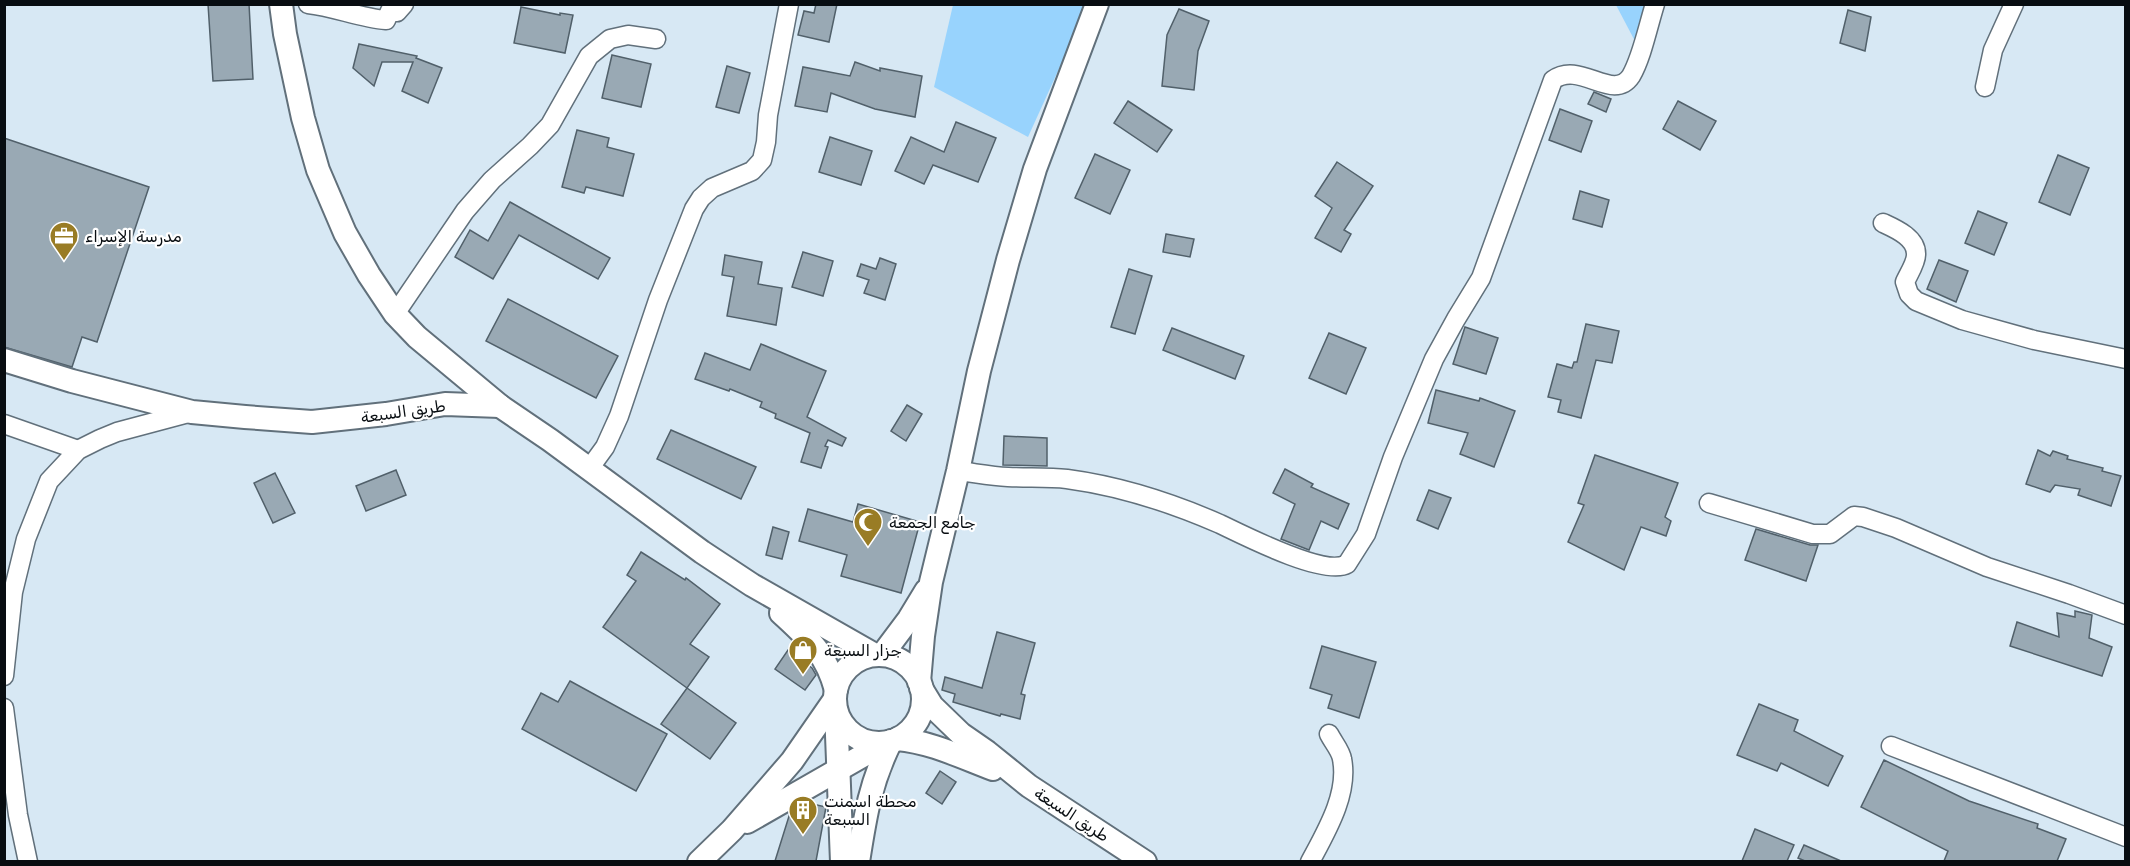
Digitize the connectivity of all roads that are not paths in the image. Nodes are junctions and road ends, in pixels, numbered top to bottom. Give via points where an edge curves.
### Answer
1 (281, 4) edge
2 (308, 4) edge
3 (404, 4) edge
4 (789, 4) edge
5 (1097, 4) edge
6 (1655, 4) edge
7 (2014, 4) edge
8 (656, 39) dead end
9 (1984, 87) dead end
10 (1883, 224) dead end
11 (395, 314) junction
12 (2126, 359) edge
13 (4, 360) edge
14 (501, 406) junction
15 (192, 412) junction
16 (4, 424) edge
17 (78, 450) junction
18 (589, 469) junction
19 (958, 471) junction
20 (1709, 503) dead end
21 (931, 582) junction
22 (752, 585) junction
23 (2126, 615) edge
24 (879, 655) junction
25 (4, 676) edge
26 (920, 685) junction
27 (835, 698) junction
28 (4, 708) edge
29 (1329, 734) dead end
30 (891, 741) junction
31 (1891, 746) dead end
32 (838, 770) junction
33 (1029, 786) junction
34 (732, 830) junction
35 (2126, 837) edge
36 (27, 861) edge
37 (699, 861) edge
38 (842, 861) edge
39 (858, 861) edge
40 (1145, 861) edge
41 (1310, 861) edge

1 - 11 street via 303,118 318,170 345,233
2 - 3 street via 386,20 390,11 397,12
4 - 18 street via 762,159 752,171 712,188 694,209 619,416 605,447
5 - 19 street via 1035,169 1018,226 979,371
6 - 19 street via 1635,68 1623,84 1612,85 1569,73 1553,80 1481,278 1434,359 1366,534 1347,564 1338,567 1294,558 1217,523 1114,488 1066,479
7 - 9 street via 1993,50
8 - 11 street via 628,35 610,39 589,56 550,125 465,211
10 - 12 street via 1913,243 1917,256 1905,282 1908,294 1916,301 2013,335
11 - 14 street
13 - 15 street, طريق السبعة
14 - 15 street, طريق السبعة via 446,404 312,422
14 - 18 street
15 - 17 street via 117,432
16 - 17 street
17 - 25 street via 49,481 26,539 13,592
18 - 22 street
19 - 21 street
20 - 23 street via 1813,534 1830,534 1854,516 1863,517 1987,567
21 - 24 street via 909,619
21 - 26 street
22 - 24 street
22 - 27 street via 812,642 823,657
24 - 26 street via 908,667
24 - 27 street via 850,666 841,677
26 - 30 street via 919,718 910,730
26 - 33 street via 948,723
27 - 30 street via 841,722 853,735 868,742
27 - 32 street
27 - 34 street via 792,761
28 - 36 street
29 - 41 street via 1342,757 1344,773 1339,798
30 - 32 street
30 - 33 street via 932,745
30 - 39 street via 865,813
31 - 35 street
32 - 34 street
32 - 38 street
33 - 40 street, طريق السبعة
34 - 37 street

